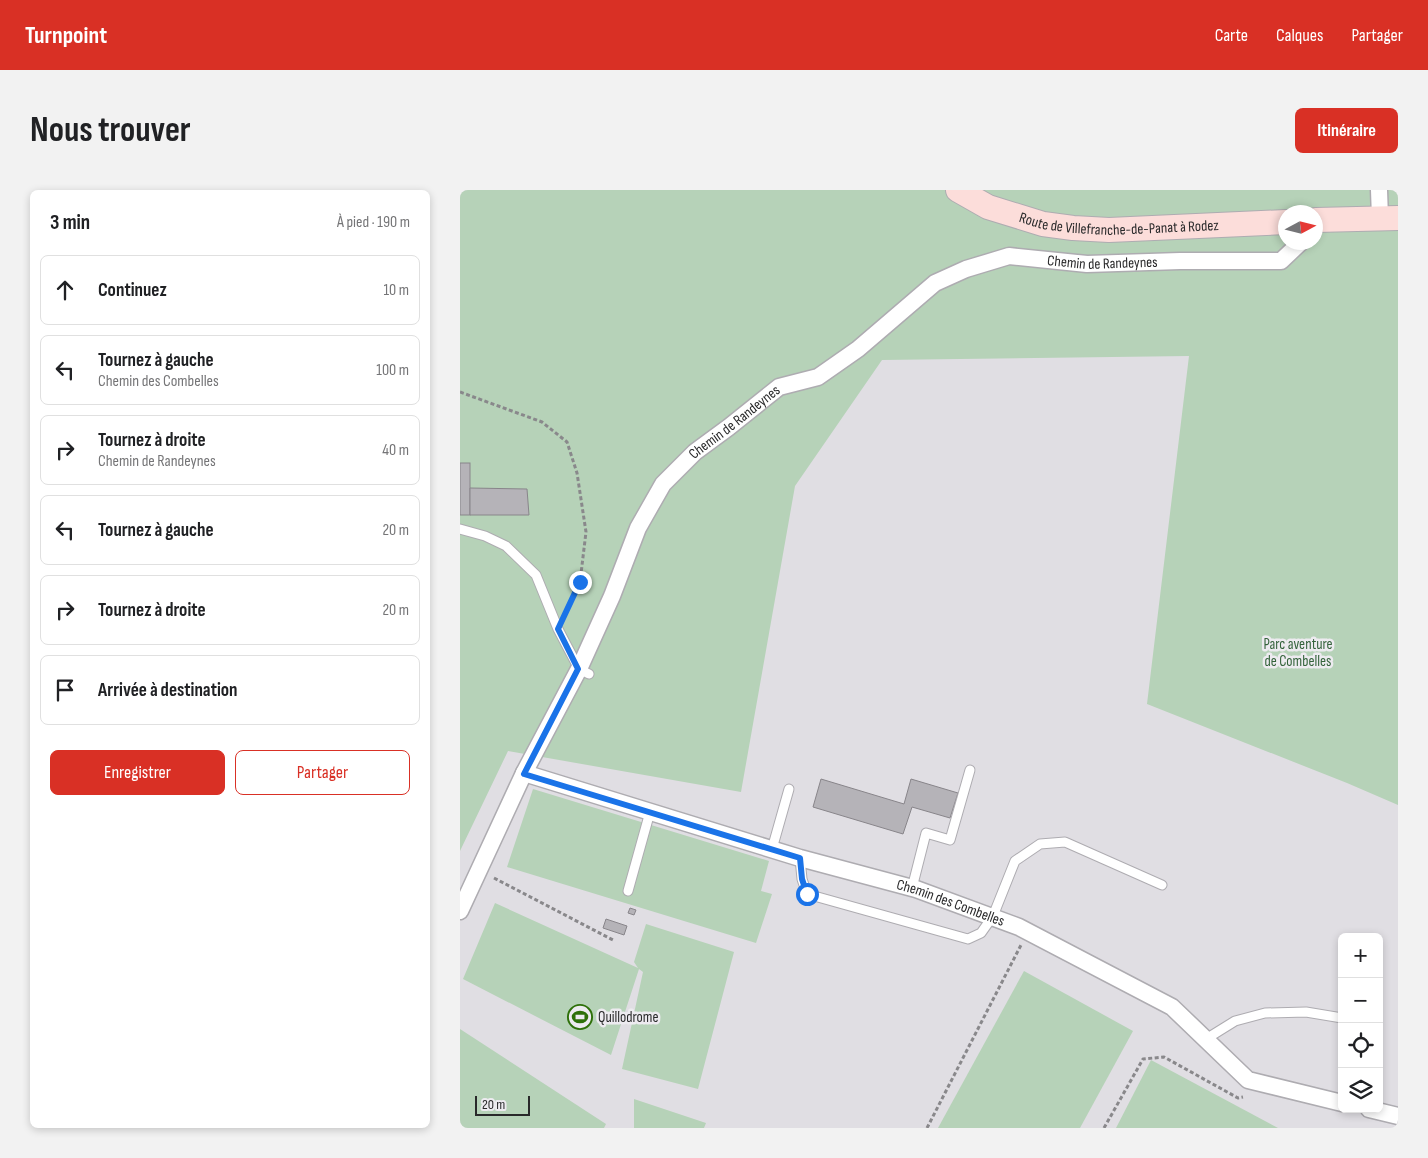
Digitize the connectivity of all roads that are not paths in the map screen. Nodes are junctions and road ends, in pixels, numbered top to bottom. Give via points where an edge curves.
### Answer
1 (958, 190) edge
2 (1379, 190) edge
3 (1389, 218) edge
4 (1323, 220) edge
5 (1278, 222) edge
6 (1293, 250) edge
7 (460, 530) edge
8 (584, 671) junction
9 (970, 770) dead end
10 (524, 774) junction
11 (789, 789) dead end
12 (650, 812) junction
13 (772, 849) junction
14 (800, 858) junction
15 (1162, 885) dead end
16 (912, 888) junction
17 (628, 891) dead end
18 (460, 911) edge
19 (993, 916) junction
20 (1338, 1017) edge
21 (1206, 1039) junction
22 (1338, 1102) edge
23 (1383, 1112) edge
24 (1398, 1116) edge

1 - 5 main road, Route de Villefranche-de-Panat à Rodez via 988,207 1043,224 1073,228 1109,230
2 - 3 street
3 - 4 main road
6 - 8 street, Chemin de Randeynes via 1282,261 1087,264 1009,256 966,269 935,283 858,349 818,377 779,387 695,452 663,484 638,528
7 - 8 lane via 485,536 506,546 536,575 558,629
8 - 10 street, Chemin de Randeynes
9 - 16 lane via 950,840 926,833
10 - 12 street, Chemin des Combelles
10 - 18 street, Chemin de Randeynes
11 - 13 lane
12 - 13 street, Chemin des Combelles
12 - 17 lane
13 - 14 street, Chemin des Combelles
14 - 16 street, Chemin des Combelles
14 - 19 lane via 807,894 968,940 981,933
15 - 19 lane via 1065,842 1040,844 1015,861
16 - 19 street, Chemin des Combelles
19 - 21 street, Chemin des Combelles via 1172,1007
20 - 21 lane via 1306,1012 1265,1013 1235,1021
21 - 22 street, Chemin des Combelles via 1248,1080
23 - 24 street

